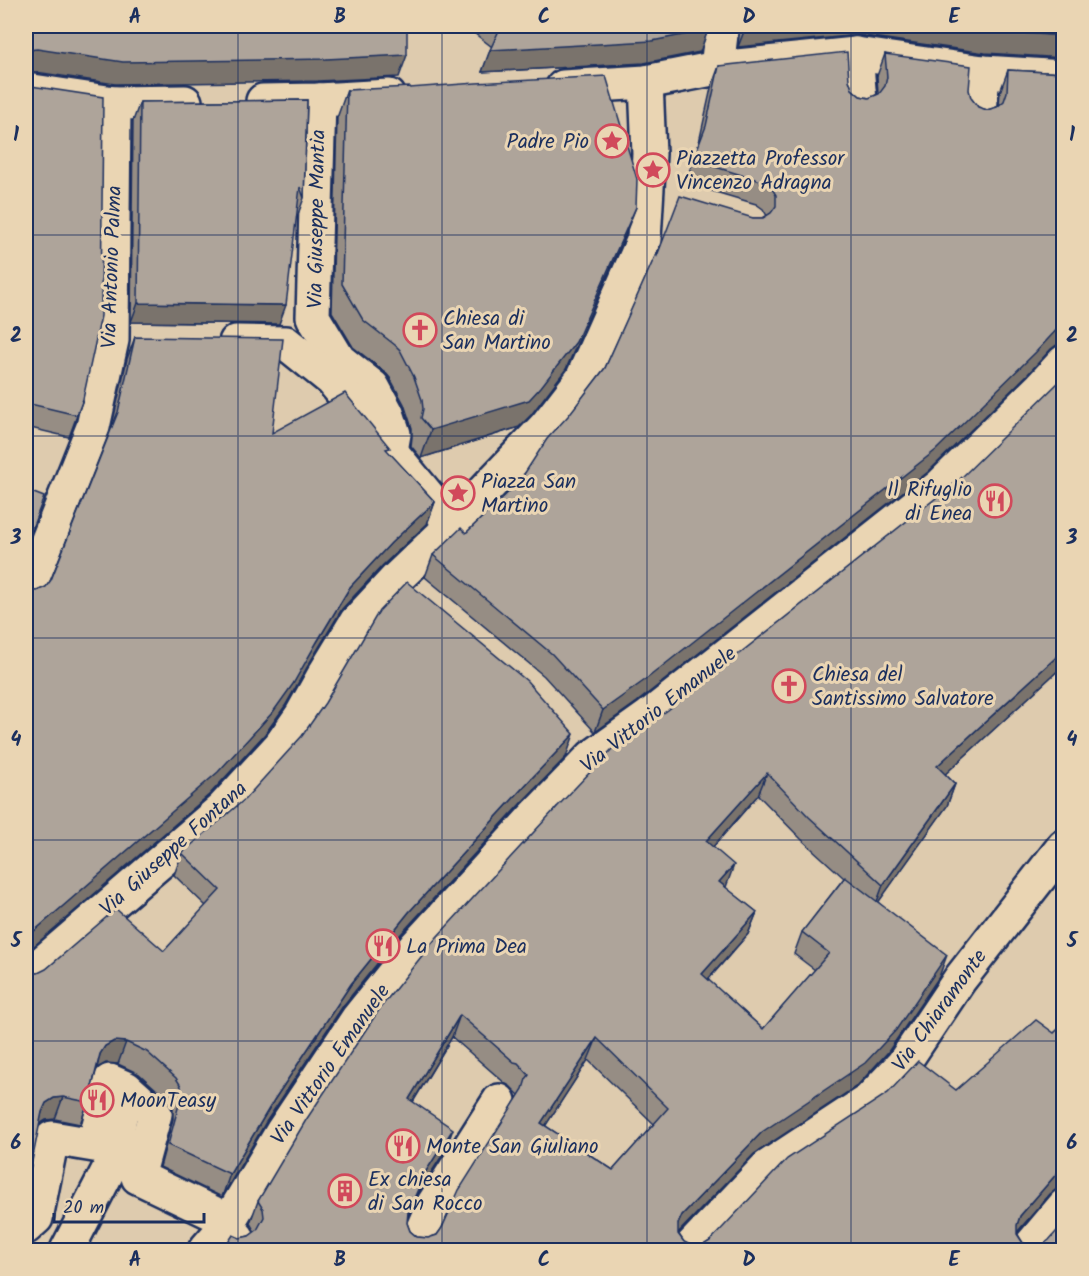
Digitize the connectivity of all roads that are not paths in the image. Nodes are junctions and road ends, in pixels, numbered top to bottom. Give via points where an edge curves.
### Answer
1 (722, 26) edge
2 (856, 54) junction
3 (717, 68) junction
4 (983, 72) junction
5 (1064, 77) edge
6 (646, 82) junction
7 (531, 88) edge
8 (26, 90) edge
9 (413, 95) edge
10 (319, 100) junction
11 (860, 100) edge
12 (114, 103) junction
13 (980, 114) edge
14 (111, 340) junction
15 (146, 341) edge
16 (204, 342) edge
17 (1064, 362) edge
18 (1052, 392) edge
19 (397, 459) junction
20 (446, 531) junction
21 (26, 595) edge
22 (569, 732) edge
23 (592, 757) junction
24 (1064, 846) edge
25 (26, 977) edge
26 (126, 1088) junction
27 (499, 1101) dead end
28 (1064, 1206) edge
29 (26, 1227) edge
30 (227, 1238) edge
31 (26, 1240) edge
32 (417, 1242) edge
33 (42, 1251) edge
34 (67, 1251) edge
35 (205, 1251) edge
36 (688, 1251) edge
37 (1027, 1251) edge

1 - 3 street
2 - 3 street
2 - 4 street
2 - 11 street
3 - 6 street
4 - 5 street
4 - 13 street
6 - 7 street
6 - 20 street, Via Giuseppe Fontana via 649,154 663,195 644,239 582,378 546,427
8 - 12 street
9 - 10 street
10 - 12 street
10 - 19 street, Via Giuseppe Mantia via 313,317 339,360 372,387 387,412
12 - 14 street, Via Antonio Palma
14 - 15 street
14 - 21 street, Via Antonio Palma via 93,427
16 - 19 street via 286,343 332,380
17 - 18 street, Via Vittorio Emanuele
18 - 23 street, Via Vittorio Emanuele via 940,486
19 - 20 street
20 - 25 street, Via Giuseppe Fontana via 406,586 356,622 280,746 223,808
22 - 23 street
23 - 30 street, Via Vittorio Emanuele via 415,947 358,1018 282,1132
24 - 36 street, Via Chiaramonte via 960,979 903,1064 869,1100 767,1167
26 - 29 street via 110,1081 94,1145 52,1138 36,1218
26 - 30 street via 155,1114 138,1177 213,1213
26 - 34 street via 111,1166
27 - 32 street via 434,1203
28 - 37 street
30 - 35 street, Via Vittorio Emanuele
31 - 33 street

